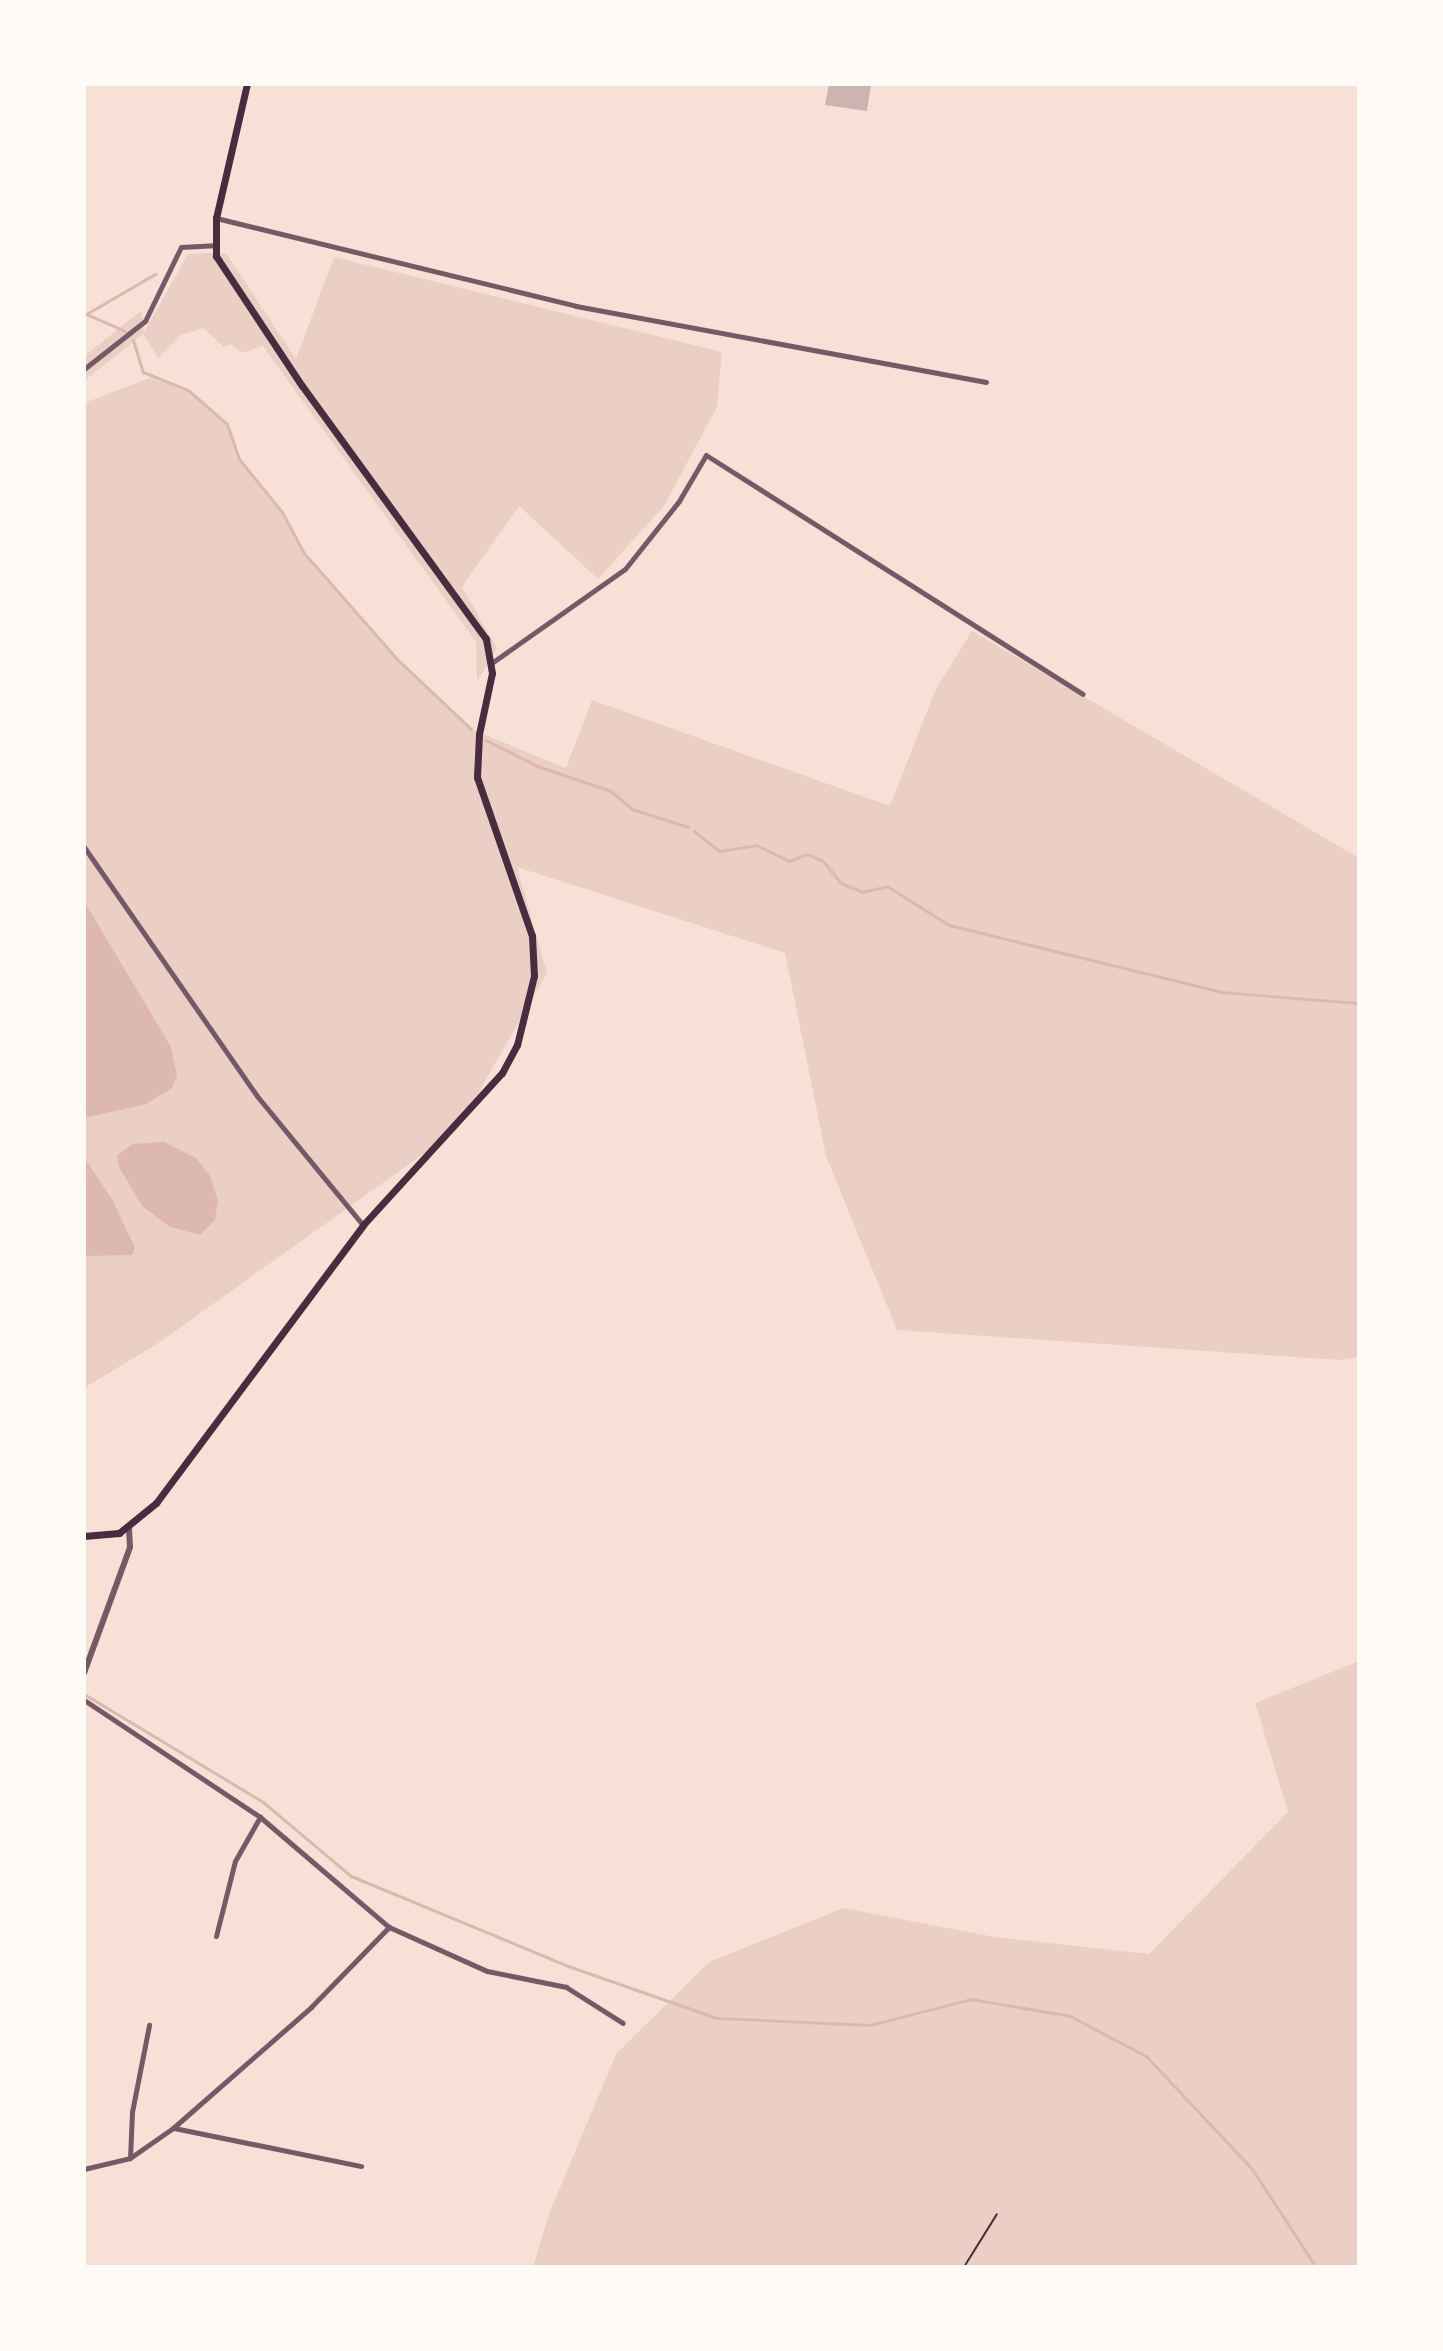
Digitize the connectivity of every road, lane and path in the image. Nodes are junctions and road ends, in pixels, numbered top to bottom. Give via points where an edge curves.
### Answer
1 (247, 84) edge
2 (216, 218) junction
3 (214, 245) junction
4 (84, 369) edge
5 (986, 382) dead end
6 (493, 662) junction
7 (1083, 694) dead end
8 (84, 847) edge
9 (363, 1225) junction
10 (129, 1528) junction
11 (84, 1536) edge
12 (84, 1673) edge
13 (84, 1700) edge
14 (260, 1817) junction
15 (389, 1927) junction
16 (216, 1936) dead end
17 (623, 2023) dead end
18 (149, 2025) dead end
19 (173, 2128) junction
20 (130, 2158) junction
21 (361, 2166) dead end
22 (84, 2169) edge
23 (997, 2214) dead end
24 (964, 2267) edge

1 - 2 main road
2 - 3 main road
2 - 5 street via 576,306
3 - 4 street via 181,247 145,321
3 - 6 main road via 237,291 286,363 476,623
6 - 7 street via 625,569 679,501 706,455
6 - 9 main road via 477,777 532,936 534,976 517,1045 502,1073
8 - 9 street via 265,1106
9 - 10 main road via 156,1503
10 - 11 main road
10 - 12 street via 130,1547
13 - 14 street
14 - 15 street
14 - 16 street via 235,1861
15 - 17 street via 487,1971 566,1987
15 - 19 street via 311,2007
18 - 20 street via 132,2112
19 - 20 street
19 - 21 street
20 - 22 street
23 - 24 path

